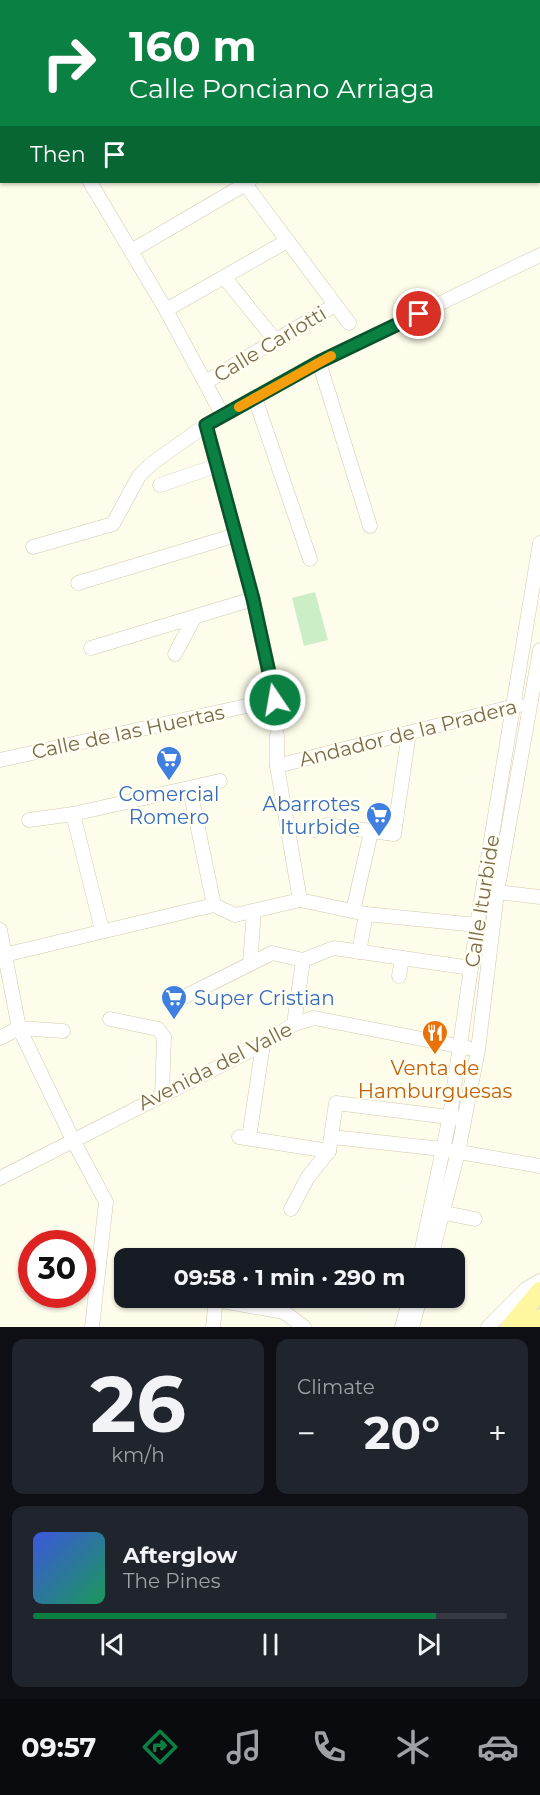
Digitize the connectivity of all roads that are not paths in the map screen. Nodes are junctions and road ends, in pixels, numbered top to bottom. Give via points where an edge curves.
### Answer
1 (91, 183) edge
2 (247, 183) edge
3 (287, 240) junction
4 (131, 251) junction
5 (540, 255) edge
6 (224, 277) junction
7 (335, 305) junction
8 (166, 310) junction
9 (349, 323) dead end
10 (275, 340) junction
11 (319, 362) junction
12 (210, 380) junction
13 (255, 398) junction
14 (227, 414) junction
15 (206, 425) junction
16 (216, 466) junction
17 (160, 485) dead end
18 (370, 526) dead end
19 (236, 535) junction
20 (540, 543) edge
21 (33, 547) dead end
22 (310, 559) dead end
23 (78, 583) dead end
24 (253, 599) junction
25 (194, 618) junction
26 (91, 648) dead end
27 (540, 650) edge
28 (175, 654) dead end
29 (292, 696) dead end
30 (275, 700) junction
31 (531, 702) junction
32 (513, 707) junction
33 (409, 733) junction
34 (277, 735) dead end
35 (0, 760) edge
36 (277, 766) junction
37 (220, 781) dead end
38 (190, 790) junction
39 (73, 814) junction
40 (29, 820) dead end
41 (314, 830) dead end
42 (370, 832) junction
43 (497, 892) junction
44 (540, 897) edge
45 (300, 900) junction
46 (214, 905) junction
47 (254, 910) junction
48 (360, 912) junction
49 (477, 924) junction
50 (0, 930) edge
51 (102, 930) junction
52 (359, 952) junction
53 (2, 955) edge
54 (402, 958) junction
55 (303, 960) junction
56 (250, 964) junction
57 (471, 968) junction
58 (399, 976) dead end
59 (172, 1003) dead end
60 (110, 1019) dead end
61 (294, 1024) junction
62 (19, 1028) junction
63 (63, 1031) dead end
64 (0, 1038) edge
65 (263, 1044) junction
66 (461, 1047) junction
67 (477, 1050) junction
68 (162, 1094) junction
69 (457, 1118) junction
70 (332, 1137) junction
71 (73, 1140) junction
72 (442, 1149) junction
73 (329, 1151) junction
74 (458, 1152) junction
75 (540, 1166) edge
76 (0, 1178) edge
77 (291, 1209) dead end
78 (436, 1211) junction
79 (475, 1219) dead end
80 (423, 1248) edge
81 (432, 1248) edge
82 (540, 1281) edge
83 (540, 1291) edge
84 (215, 1308) edge
85 (263, 1308) edge
86 (407, 1308) edge
87 (417, 1308) edge
88 (540, 1318) edge
89 (92, 1327) edge
90 (213, 1327) edge
91 (304, 1327) edge
92 (402, 1327) edge
93 (412, 1327) edge
94 (488, 1327) edge
95 (510, 1327) edge
96 (531, 1327) edge

1 - 4 street
2 - 3 street
2 - 4 street
3 - 6 street
3 - 7 street
4 - 8 street
5 - 11 street
6 - 8 street
6 - 10 street
7 - 9 street
7 - 10 street, Calle Carlotti
8 - 12 street
10 - 12 street, Calle Carlotti
11 - 13 street
11 - 18 street
12 - 14 street
13 - 14 street
13 - 22 street
14 - 15 street
15 - 16 street
15 - 21 street via 139,476 116,521 109,526
16 - 17 street
16 - 19 street
19 - 23 street
19 - 24 street
20 - 32 street, Calle Iturbide
24 - 25 street
24 - 30 street
25 - 26 street
25 - 28 street
27 - 31 street, Calle Iturbide
29 - 30 street, Calle de las Huertas
30 - 35 street, Calle de las Huertas
31 - 32 street, Andador de la Pradera
31 - 43 street, Calle Iturbide
32 - 33 street, Andador de la Pradera
32 - 49 street, Calle Iturbide
33 - 36 street, Andador de la Pradera
33 - 42 street via 394,834
34 - 36 street
36 - 45 street, Andador de la Pradera
37 - 38 street
38 - 39 street
38 - 46 street
39 - 40 street
39 - 51 street
41 - 42 street via 327,825
42 - 48 street
43 - 44 street
43 - 67 street, Calle Iturbide
45 - 47 street
45 - 48 street
46 - 47 street via 235,915
46 - 51 street
47 - 56 street
48 - 49 street
48 - 52 street
49 - 57 street, Calle Iturbide
50 - 53 street
51 - 53 street
52 - 54 street
52 - 55 street via 334,948
53 - 62 street
54 - 57 street
54 - 58 street
55 - 56 street via 272,953
55 - 61 street
56 - 59 street
57 - 66 street, Calle Iturbide
60 - 68 street via 162,1032
61 - 65 street, Avenida del Valle
61 - 66 street, Avenida del Valle via 320,1017
62 - 63 street
62 - 64 street
62 - 71 street
65 - 68 street, Avenida del Valle
65 - 73 street via 244,1138
66 - 67 street, Avenida del Valle
66 - 69 street, Calle Iturbide
67 - 69 street, Calle Iturbide
68 - 71 street, Avenida del Valle
69 - 70 street via 336,1104
69 - 72 street, Calle Iturbide
69 - 74 street, Calle Iturbide
70 - 72 street
70 - 73 street
71 - 76 street, Avenida del Valle
71 - 89 street via 104,1196 107,1209
72 - 74 street
72 - 78 street, Calle Iturbide
73 - 77 street via 308,1177
74 - 75 street
74 - 78 street, Calle Iturbide
78 - 79 street
78 - 80 street, Calle Iturbide
78 - 81 street, Calle Iturbide
82 - 94 street via 526,1289
83 - 95 main road
84 - 90 street
85 - 91 street via 284,1312
86 - 92 street
87 - 93 street
88 - 96 main road

